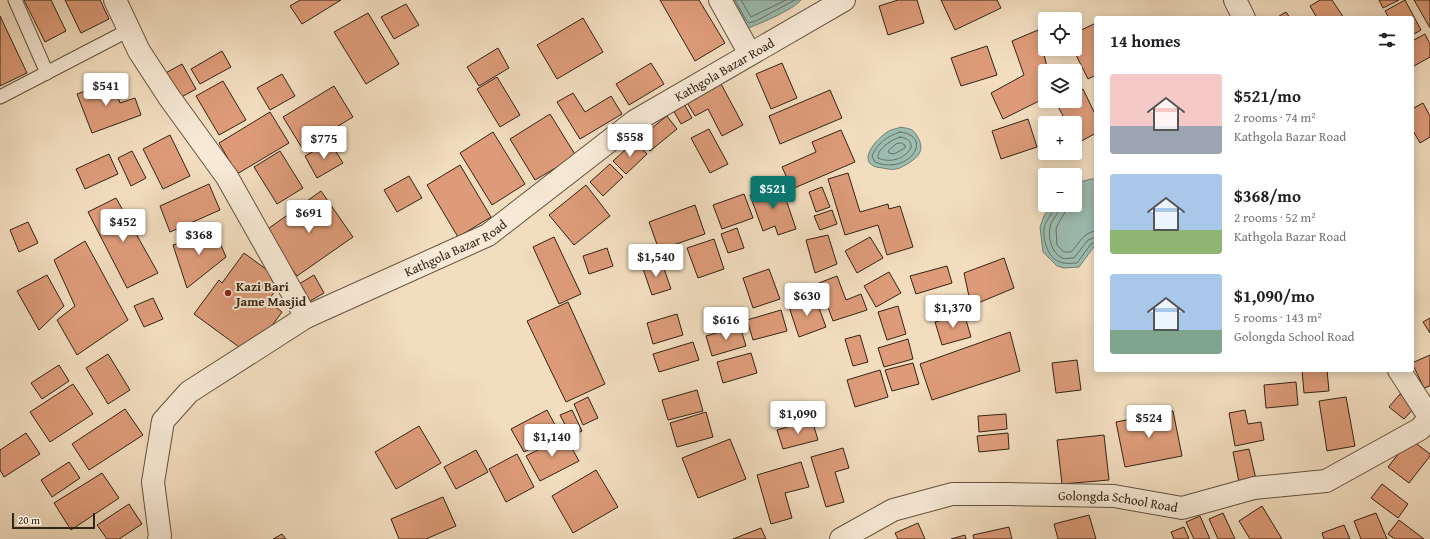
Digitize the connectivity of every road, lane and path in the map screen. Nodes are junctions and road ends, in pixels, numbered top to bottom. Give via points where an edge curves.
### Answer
1 (15, 0) edge
2 (115, 0) edge
3 (720, 0) edge
4 (844, 0) edge
5 (1235, 0) edge
6 (1243, 16) edge
7 (129, 30) junction
8 (750, 54) junction
9 (47, 73) junction
10 (0, 97) edge
11 (306, 317) junction
12 (1400, 372) edge
13 (1430, 418) edge
14 (159, 539) edge
15 (841, 539) edge

1 - 9 lane
2 - 7 street
3 - 8 street
4 - 8 street, Kathgola Bazar Road
5 - 6 street
7 - 9 lane
7 - 11 street via 139,51 169,97 227,177
8 - 11 street, Kathgola Bazar Road via 635,121 488,235
9 - 10 lane
11 - 14 street, Kathgola Bazar Road via 189,392 163,421 153,482
12 - 13 street
13 - 15 street, Golongda School Road via 1420,429 1326,481 1254,488 1182,508 1114,496 952,494 893,510

